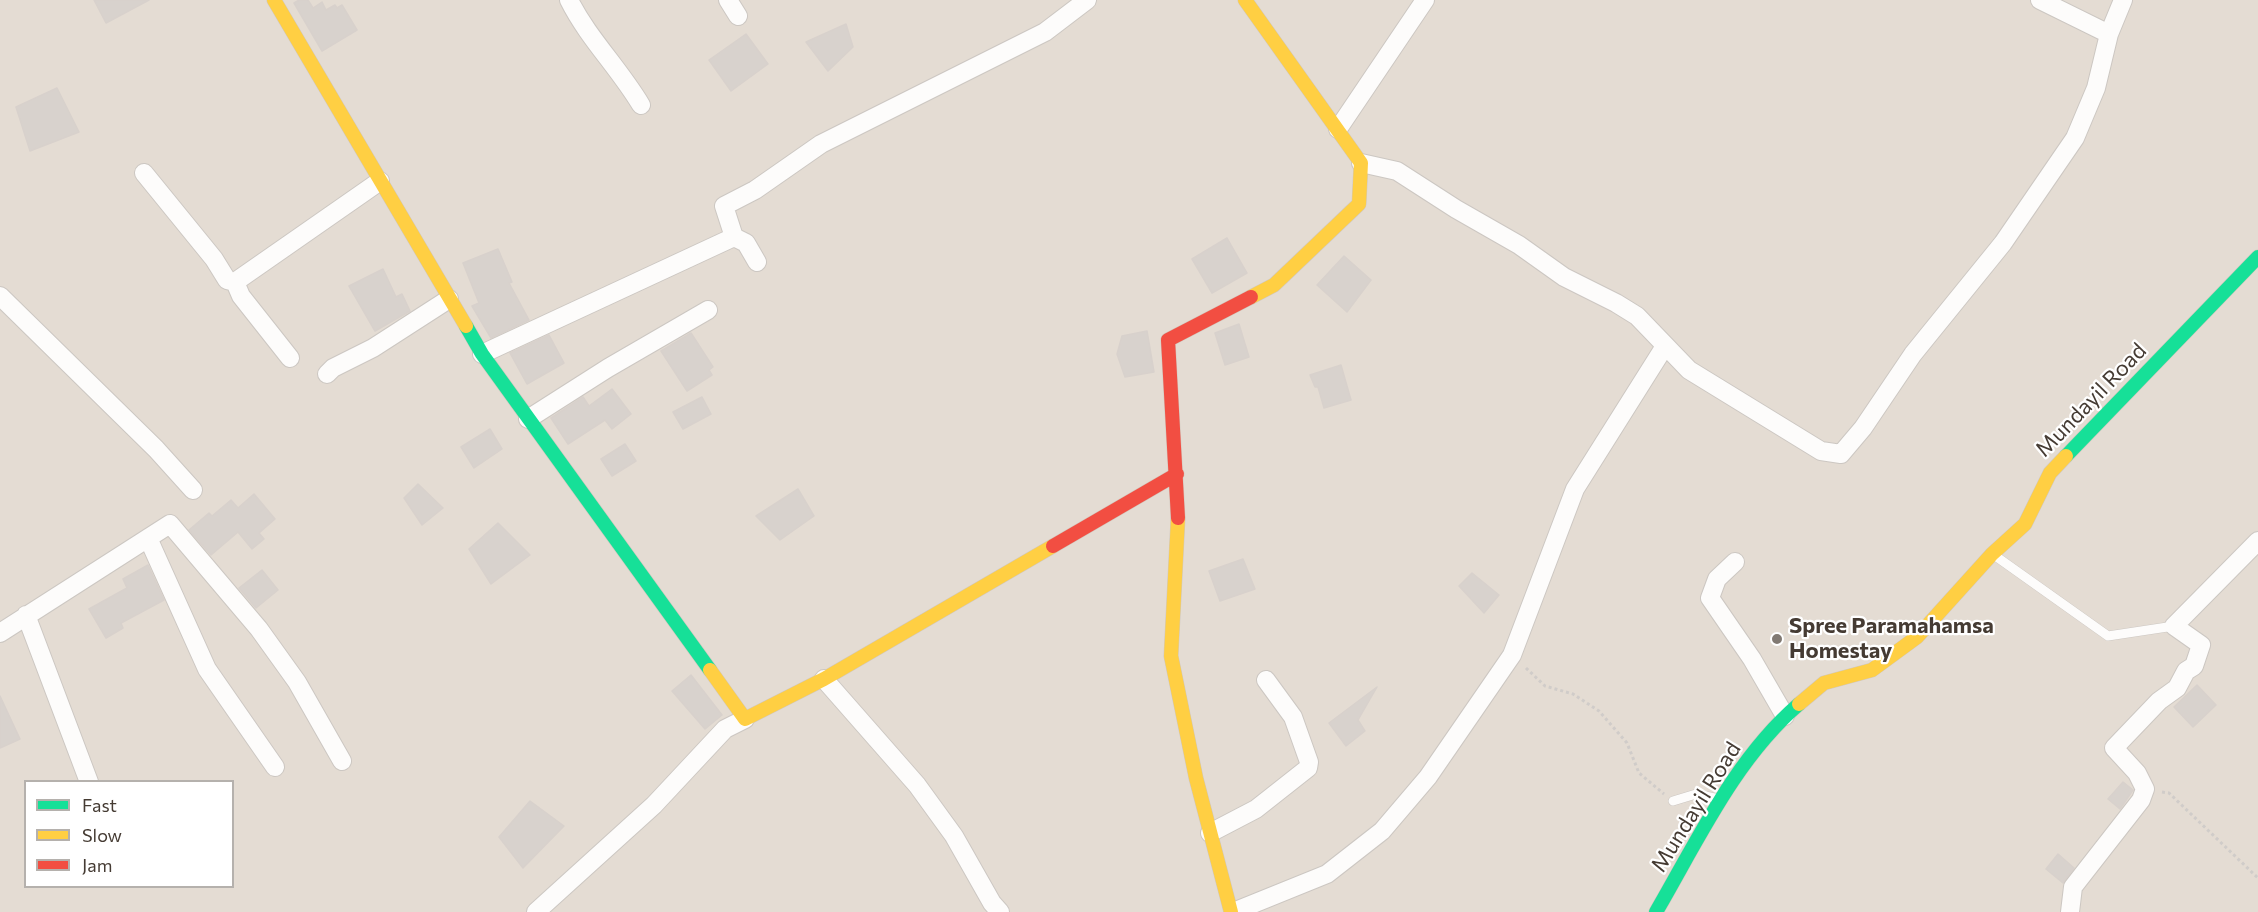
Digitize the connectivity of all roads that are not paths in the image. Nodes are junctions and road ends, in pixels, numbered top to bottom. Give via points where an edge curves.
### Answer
1 (274, 0) edge
2 (569, 0) edge
3 (728, 0) edge
4 (1088, 0) edge
5 (1245, 0) edge
6 (1425, 0) edge
7 (2040, 0) edge
8 (2123, 0) edge
9 (738, 16) dead end
10 (2109, 34) junction
11 (641, 105) dead end
12 (1338, 129) junction
13 (1361, 163) junction
14 (144, 173) dead end
15 (380, 181) junction
16 (734, 237) junction
17 (2258, 258) edge
18 (757, 262) dead end
19 (235, 282) junction
20 (0, 296) edge
21 (449, 299) junction
22 (708, 310) dead end
23 (1665, 346) junction
24 (482, 354) junction
25 (290, 358) dead end
26 (327, 374) dead end
27 (528, 419) junction
28 (1177, 474) junction
29 (193, 490) dead end
30 (148, 538) junction
31 (2258, 541) edge
32 (1992, 554) junction
33 (1735, 562) dead end
34 (26, 615) junction
35 (2174, 626) junction
36 (0, 633) edge
37 (824, 679) junction
38 (1266, 680) dead end
39 (1785, 716) junction
40 (746, 719) junction
41 (342, 761) dead end
42 (275, 767) dead end
43 (88, 780) edge
44 (1722, 799) junction
45 (1672, 801) road end
46 (1210, 833) junction
47 (536, 912) edge
48 (1000, 912) edge
49 (1232, 912) edge
50 (1656, 912) edge
51 (2070, 912) edge

1 - 15 main road
2 - 11 street via 587,32 606,52
3 - 9 street
4 - 16 street via 1045,32 821,144 755,190 724,206
5 - 12 main road
6 - 12 street
7 - 10 street
8 - 10 street
10 - 23 street via 2096,88 2075,138 2002,243 1912,354 1841,454 1821,451 1719,390 1689,370
12 - 13 main road
13 - 23 street via 1397,171 1564,277 1637,316
13 - 28 main road via 1359,204 1274,285 1168,340
14 - 19 street via 227,280
15 - 19 street
15 - 21 main road
16 - 18 street via 746,243
16 - 24 street
17 - 32 main road, Mundayil Road via 2050,473 2025,524
19 - 25 street via 241,296
20 - 29 street
21 - 24 main road
21 - 26 street
22 - 27 street
23 - 49 street via 1575,489 1512,655 1428,777 1382,831 1327,874
24 - 27 main road
27 - 40 main road
28 - 37 main road
28 - 46 main road via 1171,656
30 - 34 street
30 - 41 street via 170,524 190,545 260,629 297,682
30 - 42 street via 207,669
31 - 35 street
32 - 35 lane via 2108,636
32 - 39 main road, Mundayil Road via 1917,637 1872,670 1824,682
33 - 39 street via 1717,579 1710,598
34 - 36 street
34 - 43 street
35 - 51 street via 2201,645 2194,666 2186,671 2177,688 2114,748 2137,773 2145,789 2141,800 2073,887
37 - 40 main road
37 - 48 street via 917,785 954,836
38 - 46 street via 1298,728 1308,768 1256,809
39 - 44 main road, Mundayil Road via 1740,768
40 - 47 street via 726,729 654,805
44 - 45 lane via 1696,794
44 - 50 main road, Mundayil Road
46 - 49 main road

